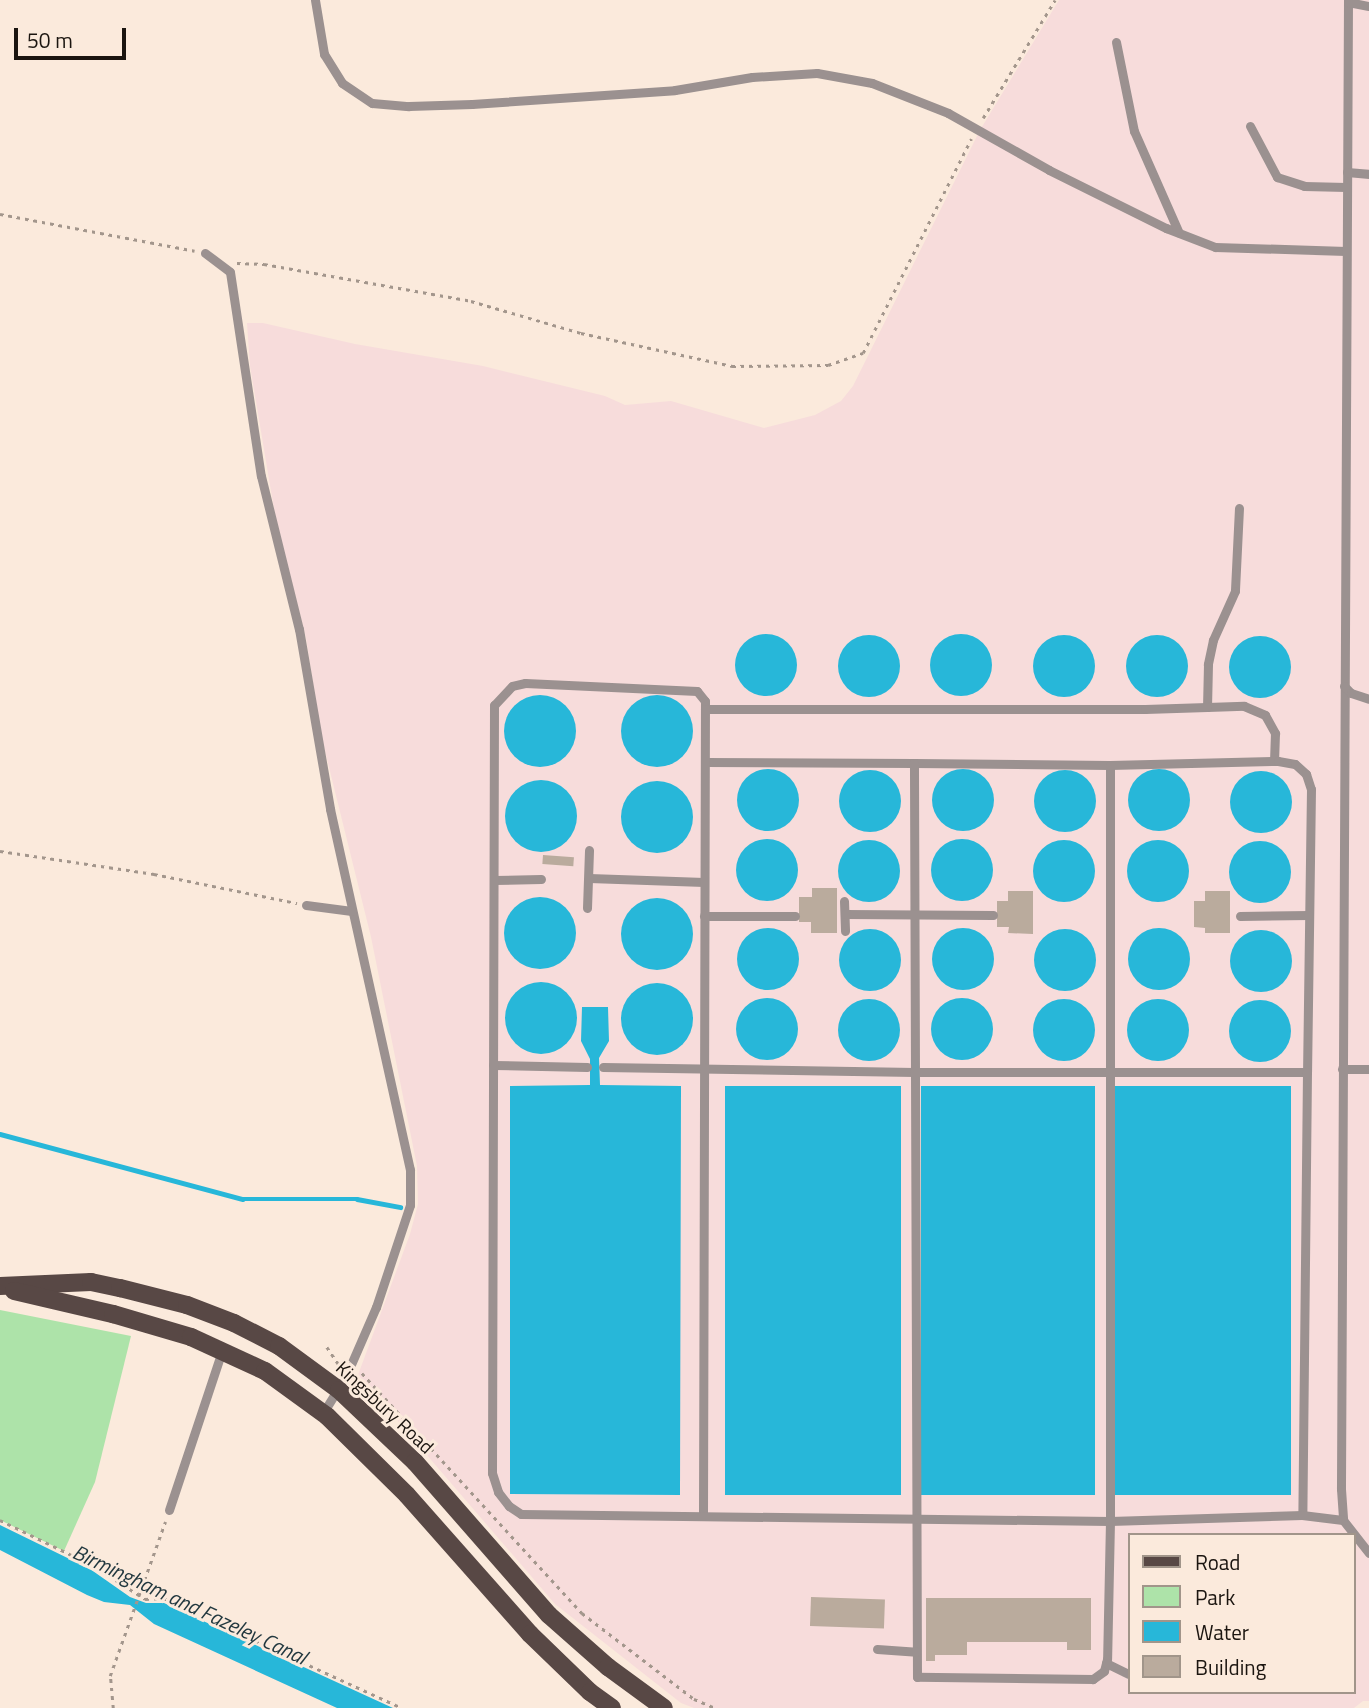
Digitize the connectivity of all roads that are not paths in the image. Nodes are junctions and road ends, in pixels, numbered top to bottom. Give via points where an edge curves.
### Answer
1 (315, 0) edge
2 (1348, 1) edge
3 (1369, 6) edge
4 (1116, 43) dead end
5 (1250, 126) dead end
6 (1347, 172) junction
7 (1369, 174) edge
8 (1346, 187) junction
9 (1179, 233) junction
10 (1346, 251) junction
11 (205, 253) road end
12 (1239, 508) dead end
13 (1344, 686) junction
14 (1369, 699) edge
15 (1207, 707) junction
16 (705, 709) junction
17 (1274, 761) junction
18 (705, 762) junction
19 (914, 764) junction
20 (1110, 765) junction
21 (589, 849) dead end
22 (589, 878) junction
23 (541, 879) dead end
24 (494, 880) junction
25 (704, 883) junction
26 (844, 901) dead end
27 (306, 905) road end
28 (587, 908) dead end
29 (352, 911) junction
30 (845, 914) junction
31 (914, 915) junction
32 (993, 915) dead end
33 (1309, 915) junction
34 (704, 916) junction
35 (795, 916) dead end
36 (1240, 916) dead end
37 (845, 931) dead end
38 (494, 1065) junction
39 (587, 1067) dead end
40 (603, 1068) dead end
41 (704, 1069) junction
42 (1342, 1069) junction
43 (1369, 1069) edge
44 (1110, 1071) junction
45 (914, 1072) junction
46 (1307, 1072) junction
47 (0, 1287) edge
48 (222, 1351) junction
49 (342, 1383) junction
50 (323, 1413) junction
51 (169, 1510) road end
52 (1302, 1514) junction
53 (703, 1516) junction
54 (915, 1519) junction
55 (1343, 1520) junction
56 (1110, 1521) junction
57 (1353, 1533) edge
58 (1355, 1535) edge
59 (1369, 1553) edge
60 (877, 1649) dead end
61 (916, 1652) junction
62 (1106, 1664) junction
63 (1128, 1674) edge
64 (612, 1708) edge
65 (664, 1708) edge

1 - 9 lane via 324,54 342,83 372,103 499,102 675,90 752,77 817,73 872,83 948,113 1049,170
2 - 3 lane
2 - 6 lane
4 - 9 lane via 1134,131
5 - 8 lane via 1277,177 1304,186
6 - 7 lane
6 - 8 lane
8 - 10 lane
9 - 10 lane via 1215,247
10 - 13 lane
11 - 29 lane via 230,272 261,476 299,629 312,718
12 - 15 lane via 1236,591 1213,640
13 - 14 lane
13 - 42 lane
15 - 16 lane
15 - 17 lane via 1244,706 1265,715 1275,733
16 - 18 lane
16 - 24 lane via 697,691 525,683 503,693 494,705
17 - 20 lane
17 - 33 lane via 1295,764 1306,774 1311,789
18 - 19 lane
18 - 25 lane
19 - 20 lane
19 - 31 lane
20 - 44 lane
21 - 22 lane
22 - 25 lane
22 - 28 lane
23 - 24 lane
24 - 38 lane
25 - 34 lane
26 - 30 lane
27 - 29 lane
29 - 49 lane via 411,1184 400,1242
30 - 31 lane
30 - 37 lane
31 - 32 lane
31 - 45 lane
33 - 36 lane
33 - 46 lane
34 - 35 lane
34 - 41 lane
38 - 39 lane
38 - 53 lane via 492,1473 498,1492 521,1514
40 - 41 lane
41 - 45 lane
41 - 53 lane
42 - 43 lane
42 - 55 lane
44 - 45 lane
44 - 46 lane
44 - 56 lane
45 - 54 lane
46 - 52 lane
47 - 48 main road, Kingsbury Road via 191,1336
47 - 49 main road, Kingsbury Road via 91,1282 187,1305 234,1323
48 - 50 main road, Kingsbury Road via 265,1371
48 - 51 lane
49 - 50 lane
49 - 65 main road, Kingsbury Road via 549,1615
50 - 64 main road, Kingsbury Road via 407,1495 530,1634
52 - 55 lane
52 - 56 lane
53 - 54 lane
54 - 56 lane
54 - 61 lane
55 - 57 lane
56 - 62 lane
58 - 59 lane
60 - 61 lane
61 - 62 lane via 917,1677 1093,1679
62 - 63 lane

